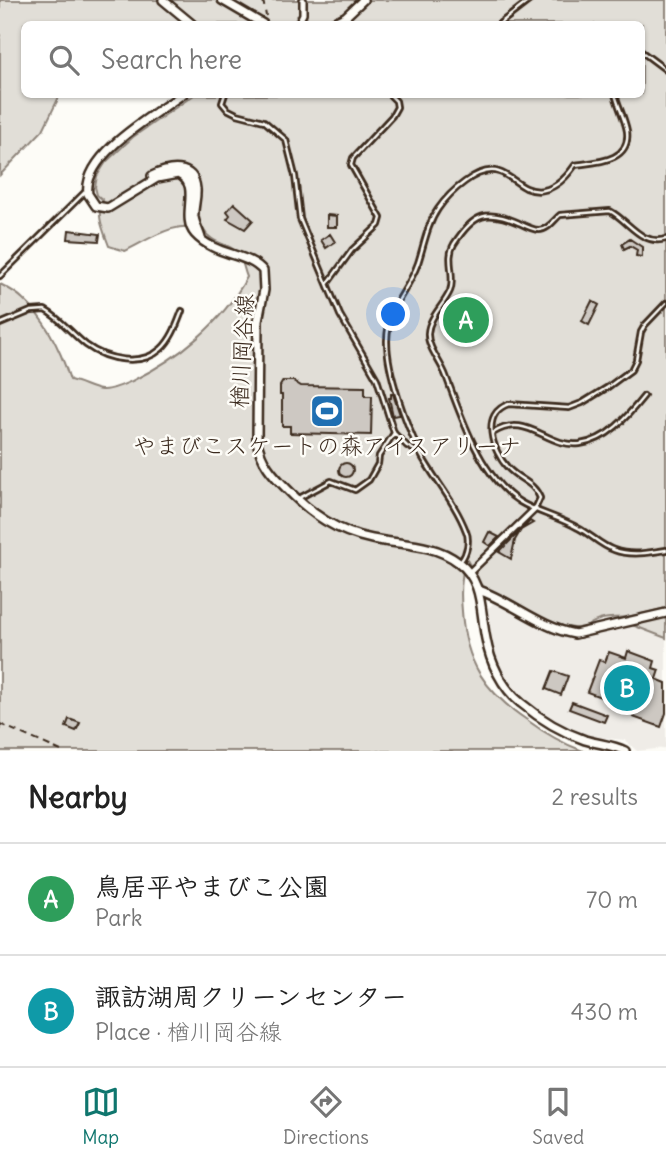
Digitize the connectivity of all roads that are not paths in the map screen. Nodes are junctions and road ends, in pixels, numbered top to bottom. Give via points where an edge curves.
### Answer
1 (163, 0) edge
2 (222, 0) edge
3 (303, 0) edge
4 (363, 0) edge
5 (530, 0) edge
6 (188, 21) edge
7 (256, 21) edge
8 (300, 21) edge
9 (337, 21) edge
10 (503, 21) edge
11 (645, 54) edge
12 (666, 70) edge
13 (178, 98) edge
14 (224, 98) edge
15 (393, 98) edge
16 (616, 98) edge
17 (87, 191) junction
18 (666, 239) edge
19 (0, 275) edge
20 (328, 283) junction
21 (666, 303) edge
22 (182, 312) dead end
23 (0, 324) edge
24 (644, 396) dead end
25 (394, 433) junction
26 (493, 433) junction
27 (420, 453) junction
28 (301, 497) dead end
29 (535, 509) junction
30 (666, 551) edge
31 (460, 562) junction
32 (470, 572) junction
33 (479, 590) junction
34 (666, 613) edge
35 (625, 751) edge

1 - 6 main road
2 - 7 main road
3 - 8 street
4 - 9 main road
5 - 10 lane
11 - 12 lane
13 - 17 main road via 99,159 90,173
14 - 20 lane via 227,109 264,121 286,139 300,219
15 - 20 lane via 397,107 392,116 351,164 381,218 379,225 352,250
16 - 27 lane via 627,132 623,150 610,160 575,165 559,184 537,191 499,172 481,173 438,208 388,328 389,359
17 - 19 lane
17 - 31 main road, 楢川岡谷線 via 92,202 103,208 113,206 149,177 176,168 185,171 195,182 194,216 201,239 219,251 255,263 265,275 258,321 257,441 268,469 328,524 351,534 428,548
18 - 29 lane via 645,238 610,211 560,215 539,230 491,213 472,223 452,247 450,291 429,326 429,342 490,472 507,492
20 - 25 lane via 349,335 377,379
21 - 26 lane via 641,332 631,370 569,408 501,407 490,424
22 - 23 lane via 163,348 122,360 89,347 45,310
24 - 26 lane via 616,427 581,443 557,441 514,424
25 - 27 lane
25 - 28 lane via 369,481 360,488 331,481
26 - 29 lane via 498,453 509,469 537,491 540,498
27 - 31 lane via 466,531 465,556
29 - 30 lane via 612,550
29 - 32 street
31 - 32 main road, 楢川岡谷線
32 - 33 main road, 楢川岡谷線
33 - 34 main road via 575,634
33 - 35 main road, 楢川岡谷線 via 489,653 519,702 562,730

